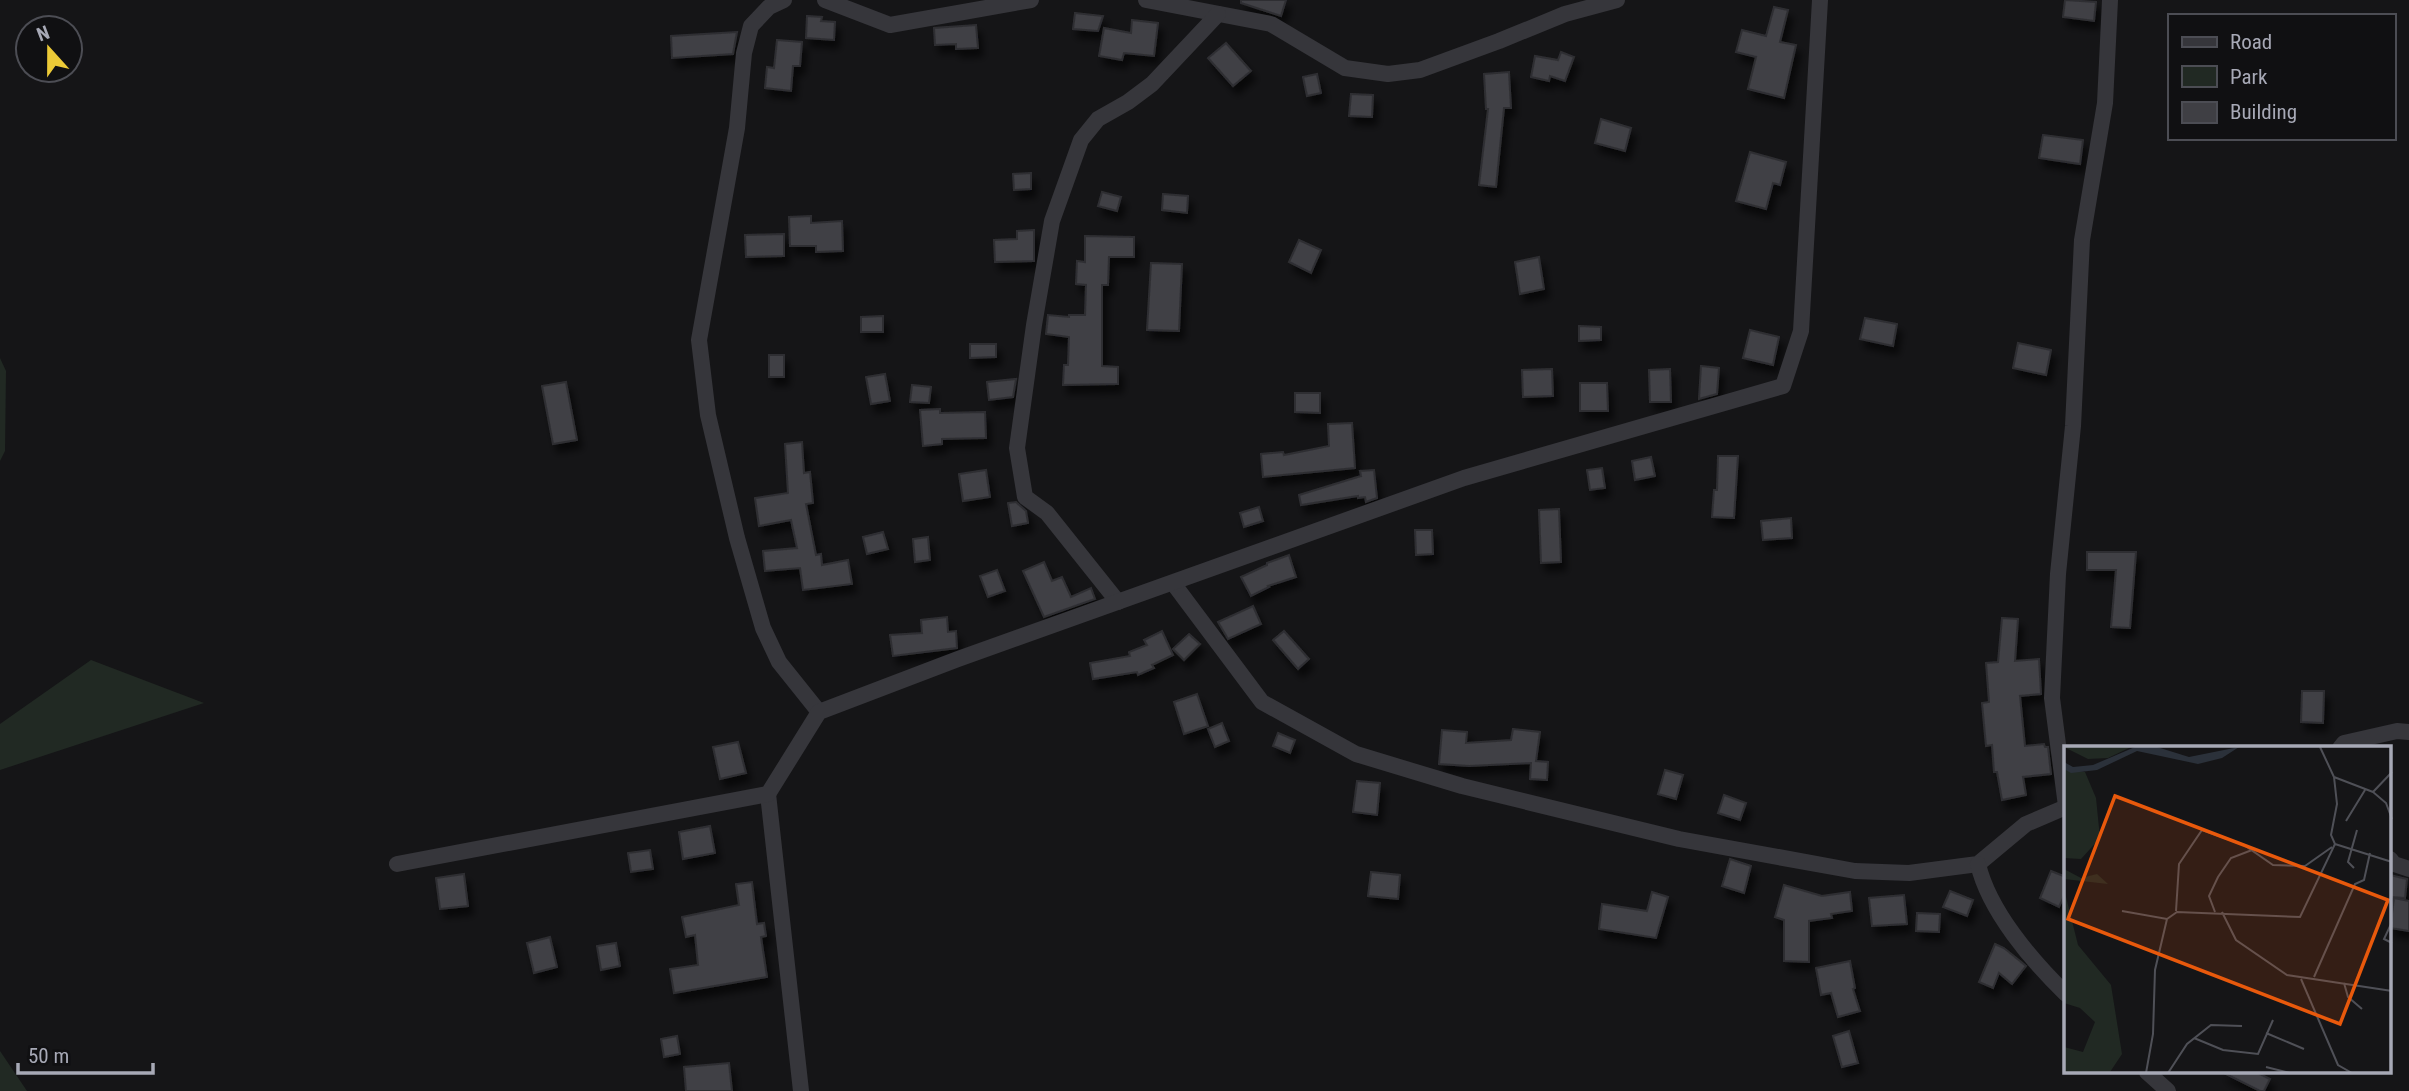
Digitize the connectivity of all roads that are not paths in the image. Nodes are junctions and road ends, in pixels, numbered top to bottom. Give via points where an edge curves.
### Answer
1 (784, 0) edge
2 (825, 0) edge
3 (1031, 0) edge
4 (1146, 0) edge
5 (1617, 0) edge
6 (1820, 0) edge
7 (2110, 0) edge
8 (1218, 14) junction
9 (1173, 583) junction
10 (1118, 602) junction
11 (819, 712) junction
12 (2409, 733) edge
13 (2342, 746) edge
14 (2064, 791) edge
15 (768, 794) junction
16 (2064, 808) edge
17 (2392, 861) edge
18 (397, 864) dead end
19 (1978, 864) junction
20 (2409, 869) edge
21 (2064, 992) edge
22 (2149, 1074) edge
23 (801, 1091) edge
24 (2168, 1091) edge

1 - 11 street via 769,7 751,26 744,53 737,128 699,340 708,415 763,628 779,662
2 - 3 street via 890,25
4 - 8 street
5 - 8 street via 1565,14 1420,70 1388,74 1345,68 1271,24
6 - 9 street via 1801,331 1783,386 1464,478
7 - 14 street via 2105,103 2082,240 2073,426 2058,574 2052,698
8 - 10 street via 1152,84 1098,118 1082,140 1052,221 1034,326 1017,448 1025,498 1047,513
9 - 10 street
9 - 19 street via 1262,702 1356,754 1462,786 1679,839 1855,871 1909,873
10 - 11 street
11 - 15 street
12 - 13 street via 2398,731
15 - 18 street
15 - 23 street
16 - 19 street via 2026,824
17 - 20 street
19 - 21 street via 1982,882 2008,925
22 - 24 street

